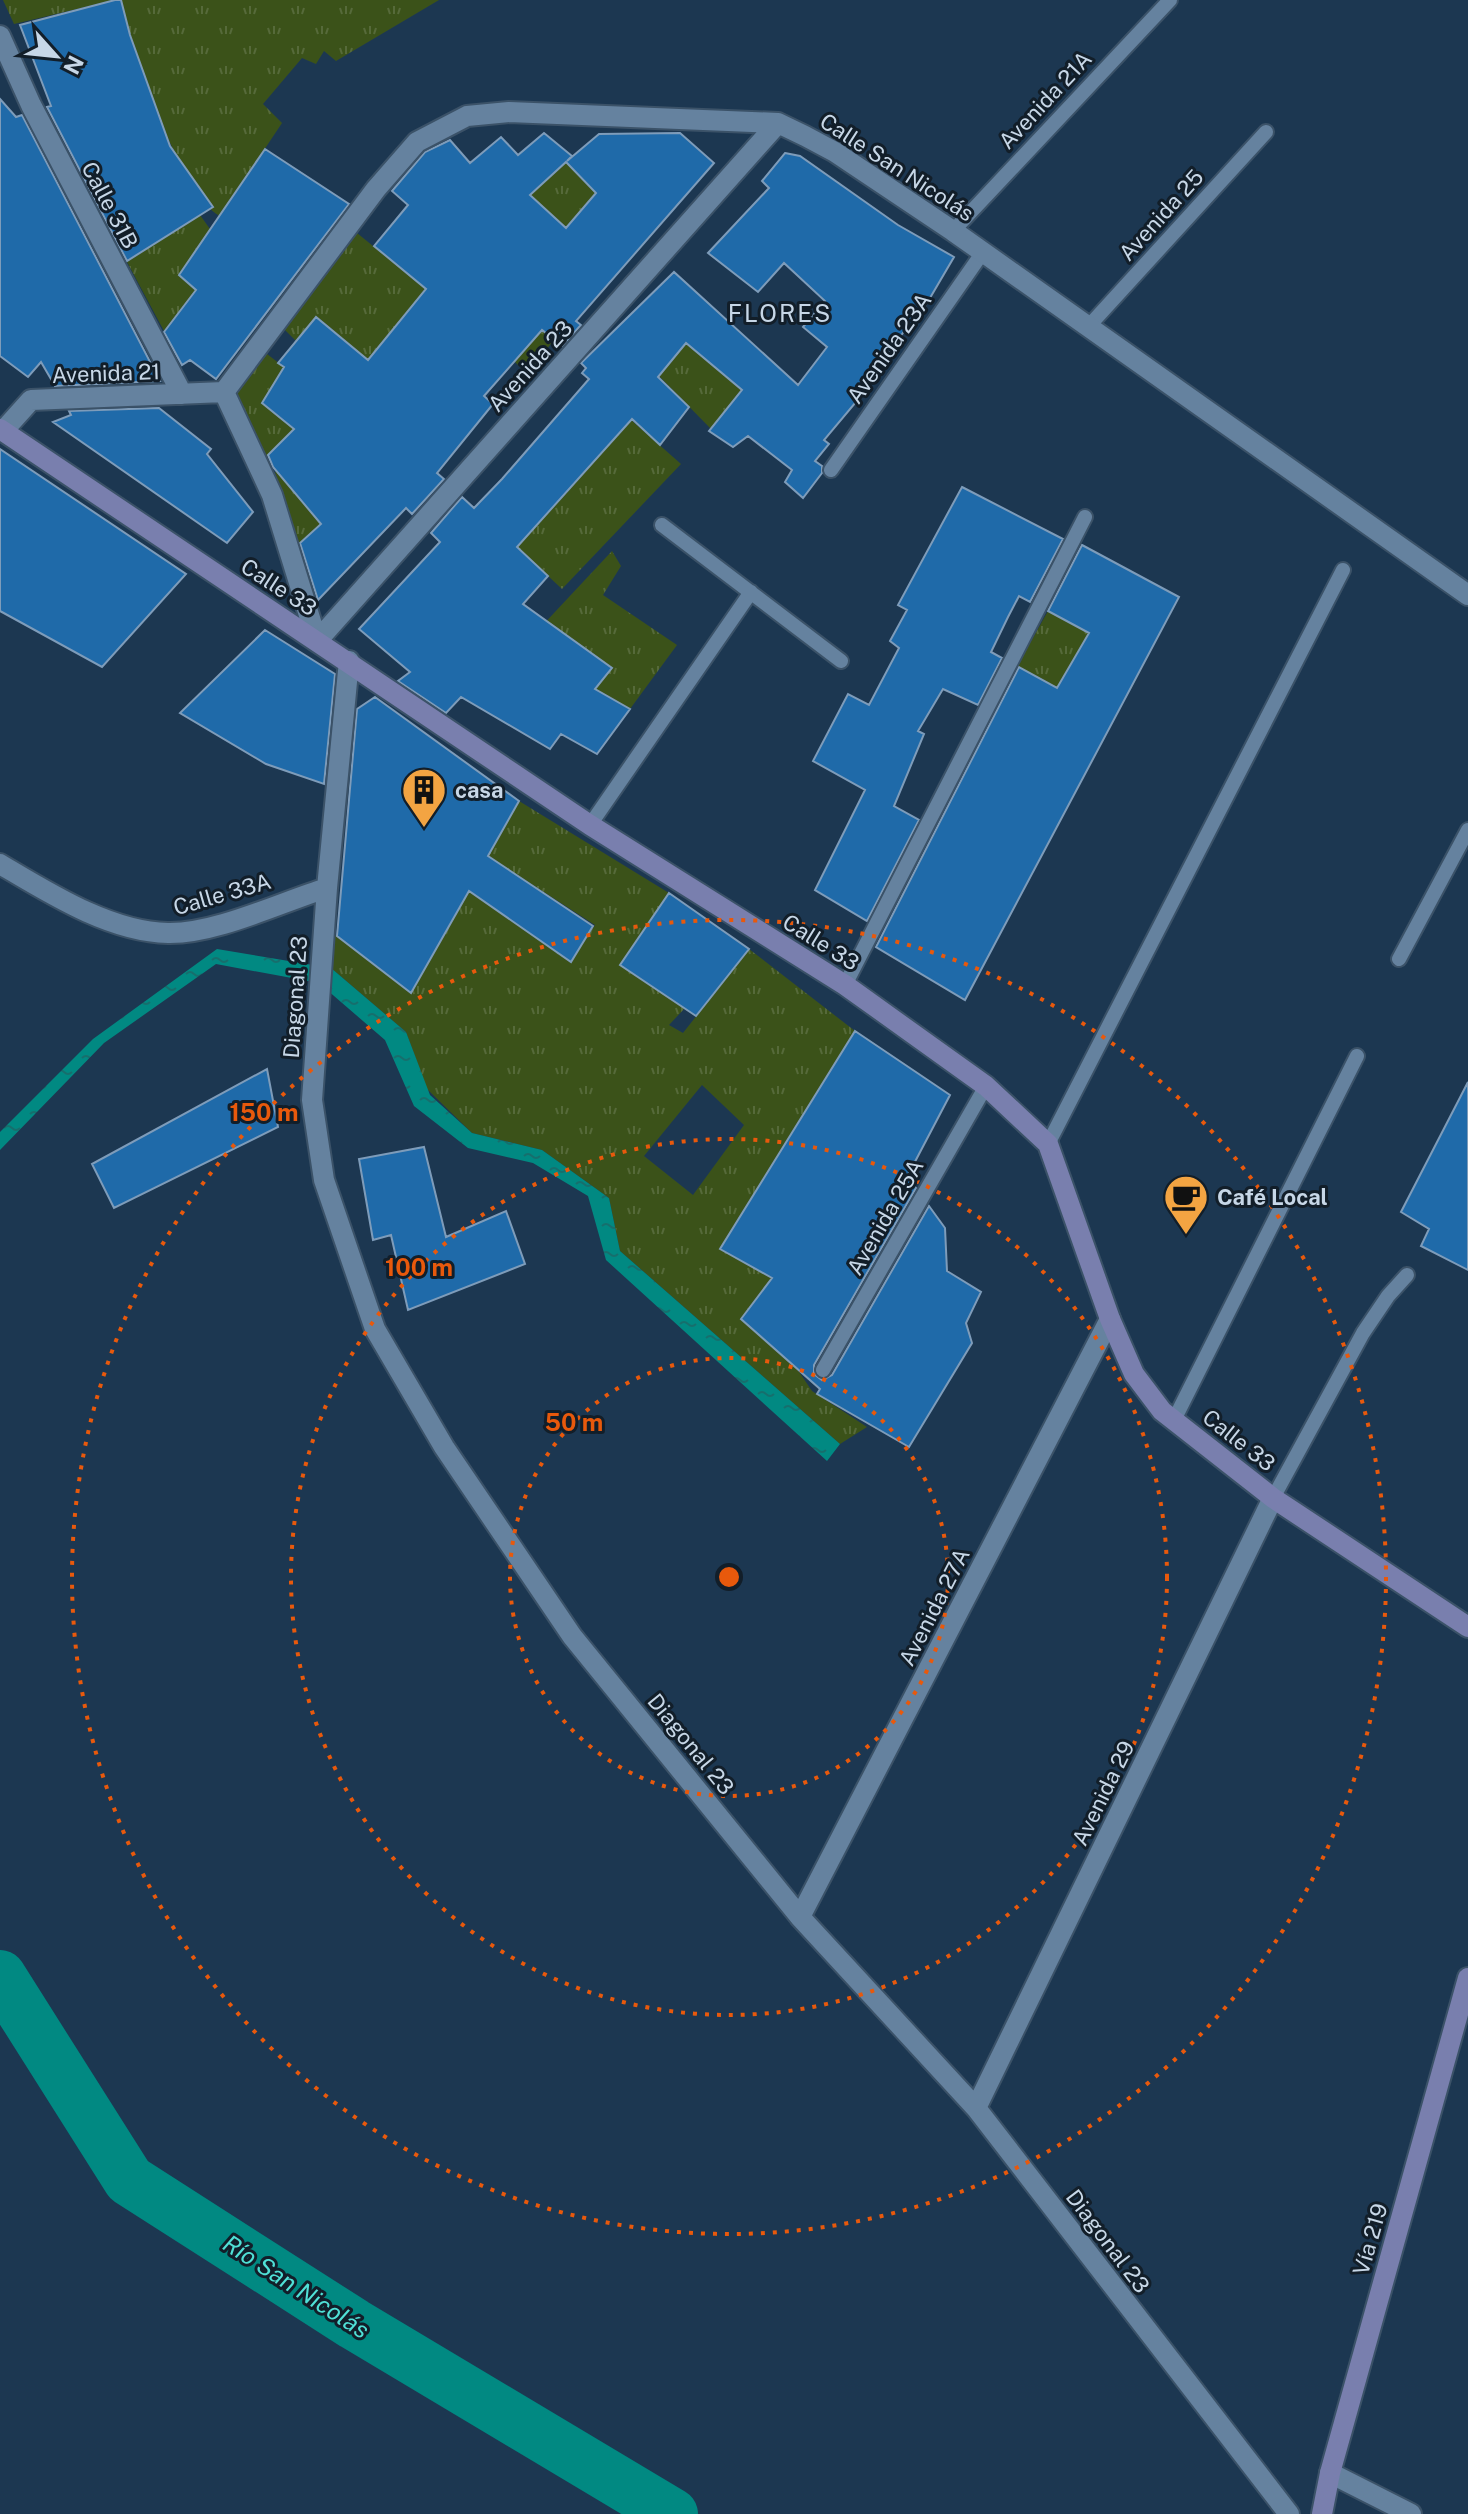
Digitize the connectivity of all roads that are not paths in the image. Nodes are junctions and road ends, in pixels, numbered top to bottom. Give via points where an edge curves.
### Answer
1 (1170, 0) edge
2 (0, 36) edge
3 (778, 123) junction
4 (1266, 132) dead end
5 (953, 231) junction
6 (983, 252) junction
7 (1088, 327) junction
8 (224, 392) junction
9 (182, 394) junction
10 (1, 430) edge
11 (831, 470) dead end
12 (1085, 517) dead end
13 (662, 525) dead end
14 (1343, 570) dead end
15 (751, 592) junction
16 (1468, 595) edge
17 (317, 641) junction
18 (349, 661) junction
19 (841, 661) dead end
20 (590, 825) junction
21 (1468, 830) edge
22 (0, 864) edge
23 (327, 888) junction
24 (1399, 959) dead end
25 (845, 985) junction
26 (1357, 1056) dead end
27 (986, 1086) junction
28 (1048, 1144) junction
29 (1407, 1275) dead end
30 (1110, 1319) junction
31 (823, 1370) dead end
32 (1174, 1420) junction
33 (1273, 1498) junction
34 (1468, 1627) edge
35 (800, 1917) junction
36 (1468, 1978) edge
37 (976, 2108) junction
38 (1330, 2473) junction
39 (1289, 2514) edge
40 (1322, 2514) edge
41 (1411, 2514) edge

1 - 5 lane, Avenida 21A
2 - 9 street, Calle 31B
3 - 5 street, Calle San Nicolás via 835,152
3 - 8 street, Calle San Nicolás via 509,112 467,116 417,142
3 - 17 street, Avenida 23
4 - 7 lane, Avenida 25
5 - 6 street, Calle San Nicolás
6 - 7 street, Calle San Nicolás
6 - 11 lane, Avenida 23A
7 - 16 street, Calle San Nicolás
8 - 9 street, Avenida 21
8 - 17 street via 272,495
9 - 10 street, Avenida 21 via 31,400
10 - 17 main road, Calle 33
12 - 25 lane
13 - 15 lane
14 - 28 lane
15 - 19 lane
15 - 20 lane
17 - 18 main road, Calle 33
18 - 20 main road, Calle 33
18 - 23 street
20 - 25 main road, Calle 33
21 - 24 lane
22 - 23 street, Calle 33A via 108,920 171,934 213,926
23 - 35 street, Diagonal 23 via 312,1100 324,1180 375,1329 444,1447 572,1636
25 - 27 main road, Calle 33
26 - 32 lane
27 - 28 main road, Calle 33
27 - 31 lane, Avenida 25A
28 - 30 main road, Calle 33
29 - 33 lane via 1363,1333
30 - 32 main road, Calle 33 via 1134,1374
30 - 35 street, Avenida 27A
32 - 33 main road, Calle 33
33 - 34 main road, Calle 33
33 - 37 street, Avenida 29
35 - 37 street, Diagonal 23
36 - 38 main road, Vía 219
37 - 39 street, Diagonal 23
38 - 40 main road, Vía 219
38 - 41 street

